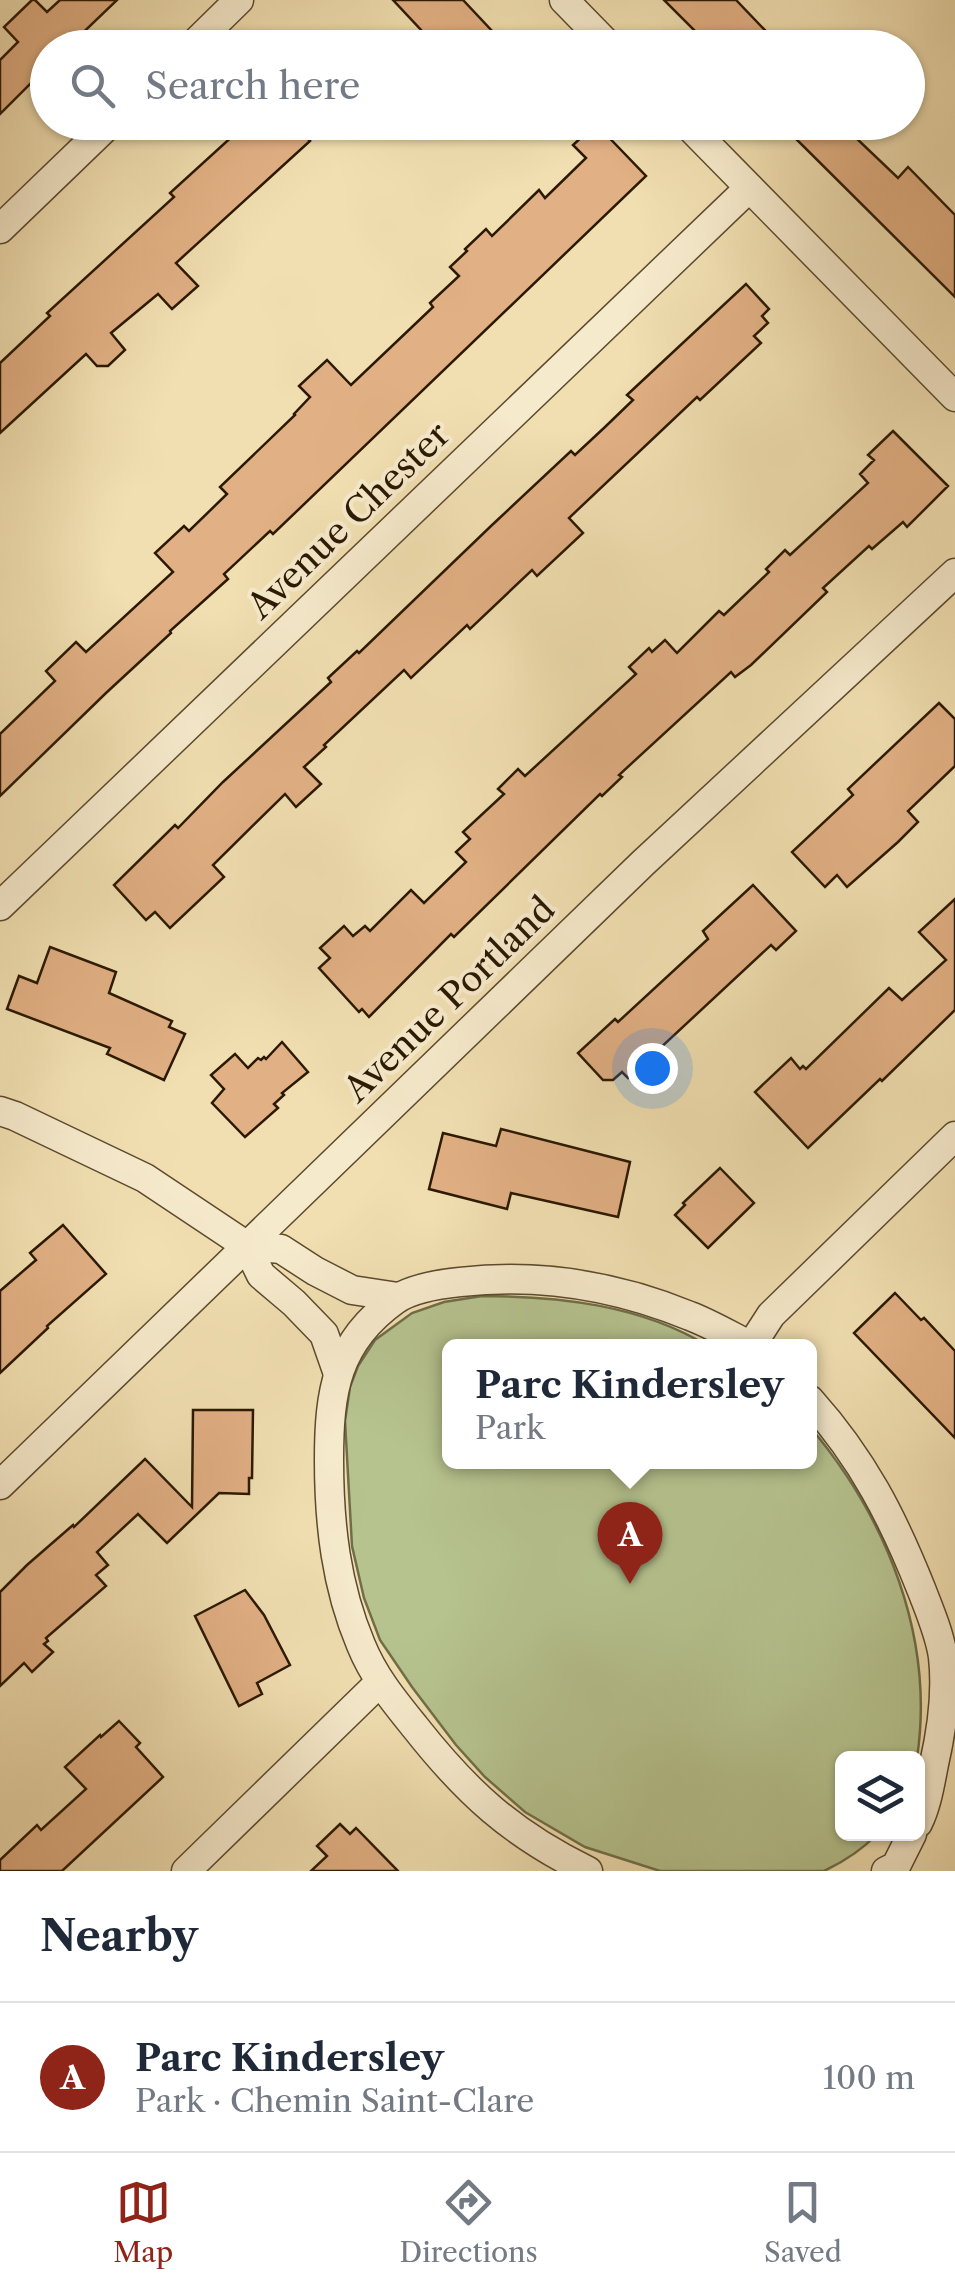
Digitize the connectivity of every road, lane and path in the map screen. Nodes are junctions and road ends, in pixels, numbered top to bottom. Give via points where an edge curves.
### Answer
1 (239, 0) edge
2 (564, 0) edge
3 (208, 30) edge
4 (593, 30) edge
5 (92, 140) edge
6 (702, 140) edge
7 (749, 188) junction
8 (0, 229) edge
9 (955, 397) edge
10 (955, 573) edge
11 (0, 906) edge
12 (0, 1111) edge
13 (955, 1136) edge
14 (247, 1246) junction
15 (398, 1297) junction
16 (736, 1339) edge
17 (755, 1339) edge
18 (338, 1374) junction
19 (817, 1408) edge
20 (0, 1485) edge
21 (380, 1684) junction
22 (950, 1688) edge
23 (925, 1803) edge
24 (908, 1841) edge
25 (894, 1869) edge
26 (186, 1871) edge
27 (588, 1871) edge

1 - 3 street
2 - 4 street
5 - 8 street
6 - 7 street
7 - 9 street
7 - 11 street, Avenue Chester
10 - 14 street, Avenue Portland
12 - 14 street via 145,1178
13 - 17 street via 771,1314
14 - 15 street via 281,1249 352,1290
14 - 18 street via 261,1274 324,1334
14 - 20 street, Avenue Portland
15 - 16 street via 444,1284 525,1278 654,1302
15 - 18 street via 363,1328
18 - 21 street via 329,1418 337,1569
19 - 22 street via 863,1467 908,1554
21 - 26 street
21 - 27 street via 466,1787 505,1822
22 - 23 street
24 - 25 street

